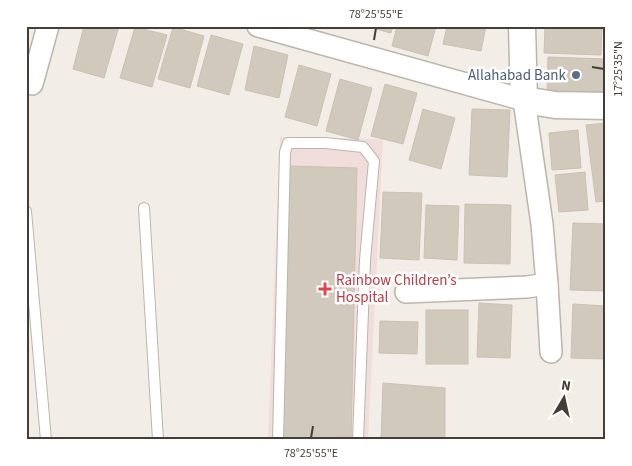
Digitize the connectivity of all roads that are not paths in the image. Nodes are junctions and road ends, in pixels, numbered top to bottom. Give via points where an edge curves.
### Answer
1 (48, 26) edge
2 (258, 26) edge
3 (522, 26) edge
4 (32, 84) dead end
5 (524, 100) junction
6 (606, 106) edge
7 (144, 208) dead end
8 (26, 211) edge
9 (547, 284) junction
10 (406, 292) dead end
11 (552, 352) dead end
12 (46, 440) edge
13 (158, 440) edge
14 (278, 440) edge
15 (358, 440) edge

1 - 4 street
2 - 5 street
3 - 5 street
5 - 6 street via 555,105
5 - 9 street
7 - 13 lane
8 - 12 lane
9 - 10 street
9 - 11 street
14 - 15 lane via 284,152 288,142 301,141 363,147 374,161

